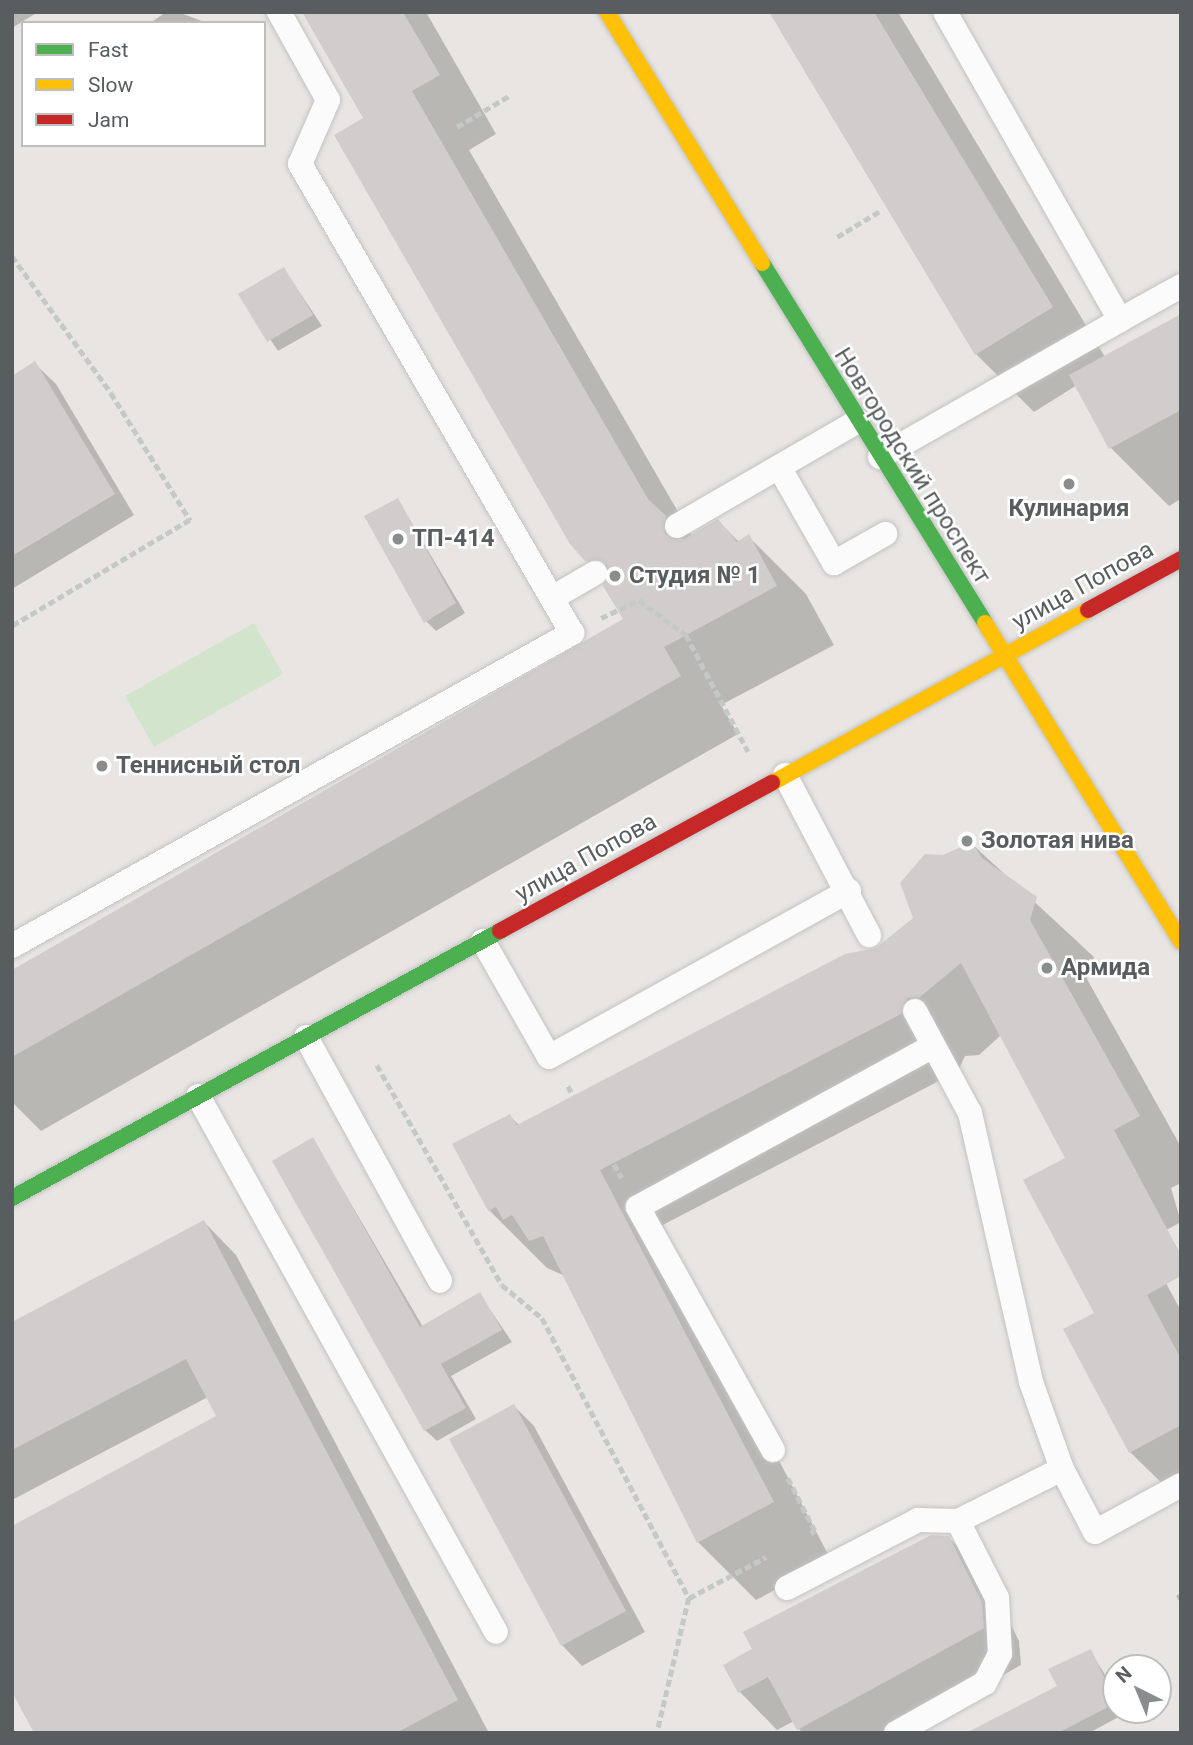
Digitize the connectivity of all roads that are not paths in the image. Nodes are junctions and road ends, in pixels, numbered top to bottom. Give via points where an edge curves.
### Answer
1 (279, 12) edge
2 (607, 12) edge
3 (946, 12) edge
4 (1181, 286) edge
5 (1120, 320) junction
6 (858, 421) junction
7 (880, 457) junction
8 (779, 467) junction
9 (677, 526) dead end
10 (885, 534) dead end
11 (1181, 559) edge
12 (595, 573) dead end
13 (552, 598) junction
14 (1002, 656) junction
15 (785, 775) junction
16 (849, 891) junction
17 (869, 935) dead end
18 (483, 941) junction
19 (1181, 941) edge
20 (12, 946) edge
21 (915, 1011) dead end
22 (306, 1037) junction
23 (932, 1047) junction
24 (198, 1096) junction
25 (13, 1194) edge
26 (440, 1281) dead end
27 (774, 1450) road end
28 (1062, 1469) junction
29 (1181, 1485) edge
30 (958, 1521) junction
31 (788, 1588) dead end
32 (496, 1632) dead end
33 (896, 1733) edge

1 - 13 lane via 328,100 300,164
2 - 6 street, Новгородский проспект
3 - 5 lane
4 - 5 lane
5 - 7 lane
6 - 7 street, Новгородский проспект
6 - 8 lane
7 - 14 street, Новгородский проспект
8 - 9 lane
8 - 10 lane via 834,563
11 - 14 street, улица Попова
12 - 13 lane
13 - 20 lane via 572,633
14 - 15 street, улица Попова
14 - 19 street, Новгородский проспект
15 - 16 lane
15 - 18 street, улица Попова
16 - 17 lane
16 - 18 lane via 549,1057
18 - 22 street, улица Попова
21 - 23 lane
22 - 24 street, улица Попова
22 - 26 lane
23 - 27 lane via 638,1207
23 - 28 lane via 970,1114 1031,1382
24 - 25 street, улица Попова
24 - 32 lane
28 - 29 lane via 1095,1532
28 - 30 lane
30 - 31 lane via 918,1520
30 - 33 lane via 997,1598 1000,1654 985,1683

